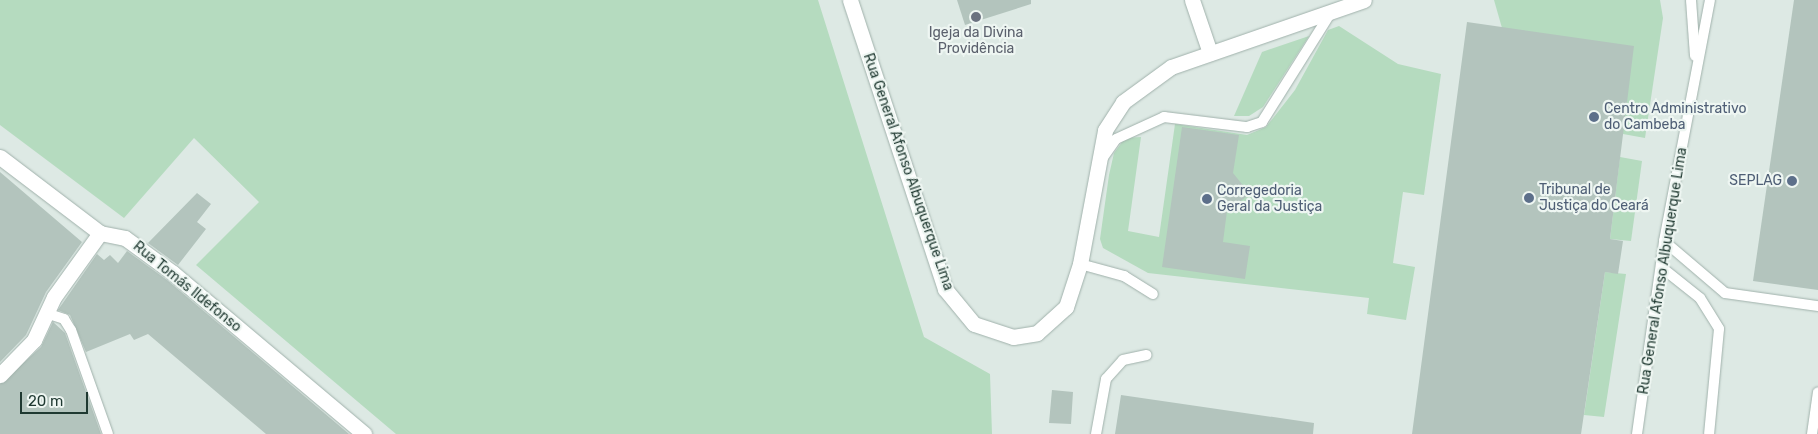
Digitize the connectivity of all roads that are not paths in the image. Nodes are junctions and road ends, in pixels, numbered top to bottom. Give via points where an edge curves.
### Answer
1 (850, 0) edge
2 (1192, 0) edge
3 (1364, 0) edge
4 (1691, 0) edge
5 (1710, 0) edge
6 (1332, 11) junction
7 (1210, 53) junction
8 (1695, 79) junction
9 (0, 157) edge
10 (1096, 168) junction
11 (100, 233) junction
12 (1664, 241) junction
13 (1080, 264) junction
14 (1661, 267) junction
15 (1153, 294) dead end
16 (1818, 306) edge
17 (49, 314) junction
18 (1146, 355) dead end
19 (0, 375) edge
20 (1818, 392) edge
21 (108, 434) edge
22 (364, 434) edge
23 (1096, 434) edge
24 (1637, 434) edge
25 (1709, 434) edge
26 (1812, 434) edge

1 - 13 street, Rua General Afonso Albuquerque Lima via 954,304 989,332 1013,337 1037,333 1066,307
2 - 7 street
3 - 6 street, Rua General Afonso Albuquerque Lima
4 - 8 lane, Rua General Afonso Albuquerque Lima
5 - 8 lane, Rua General Afonso Albuquerque Lima
6 - 7 street, Rua General Afonso Albuquerque Lima
6 - 10 lane via 1262,122 1247,127 1164,117 1116,139
7 - 10 street, Rua General Afonso Albuquerque Lima via 1171,67 1123,102 1105,130
8 - 12 lane, Rua General Afonso Albuquerque Lima
9 - 11 street, Rua Tomás Ildefonso
10 - 13 street, Rua General Afonso Albuquerque Lima
11 - 17 street via 54,297
11 - 22 street, Rua Tomás Ildefonso via 125,238 173,273
12 - 14 lane, Rua General Afonso Albuquerque Lima
12 - 16 lane via 1725,293
13 - 15 lane via 1124,276
14 - 24 lane, Rua General Afonso Albuquerque Lima
14 - 25 lane via 1700,298 1719,329
17 - 19 street via 34,340
17 - 21 lane via 64,320 71,330
18 - 23 lane via 1123,360 1106,378
20 - 26 lane

